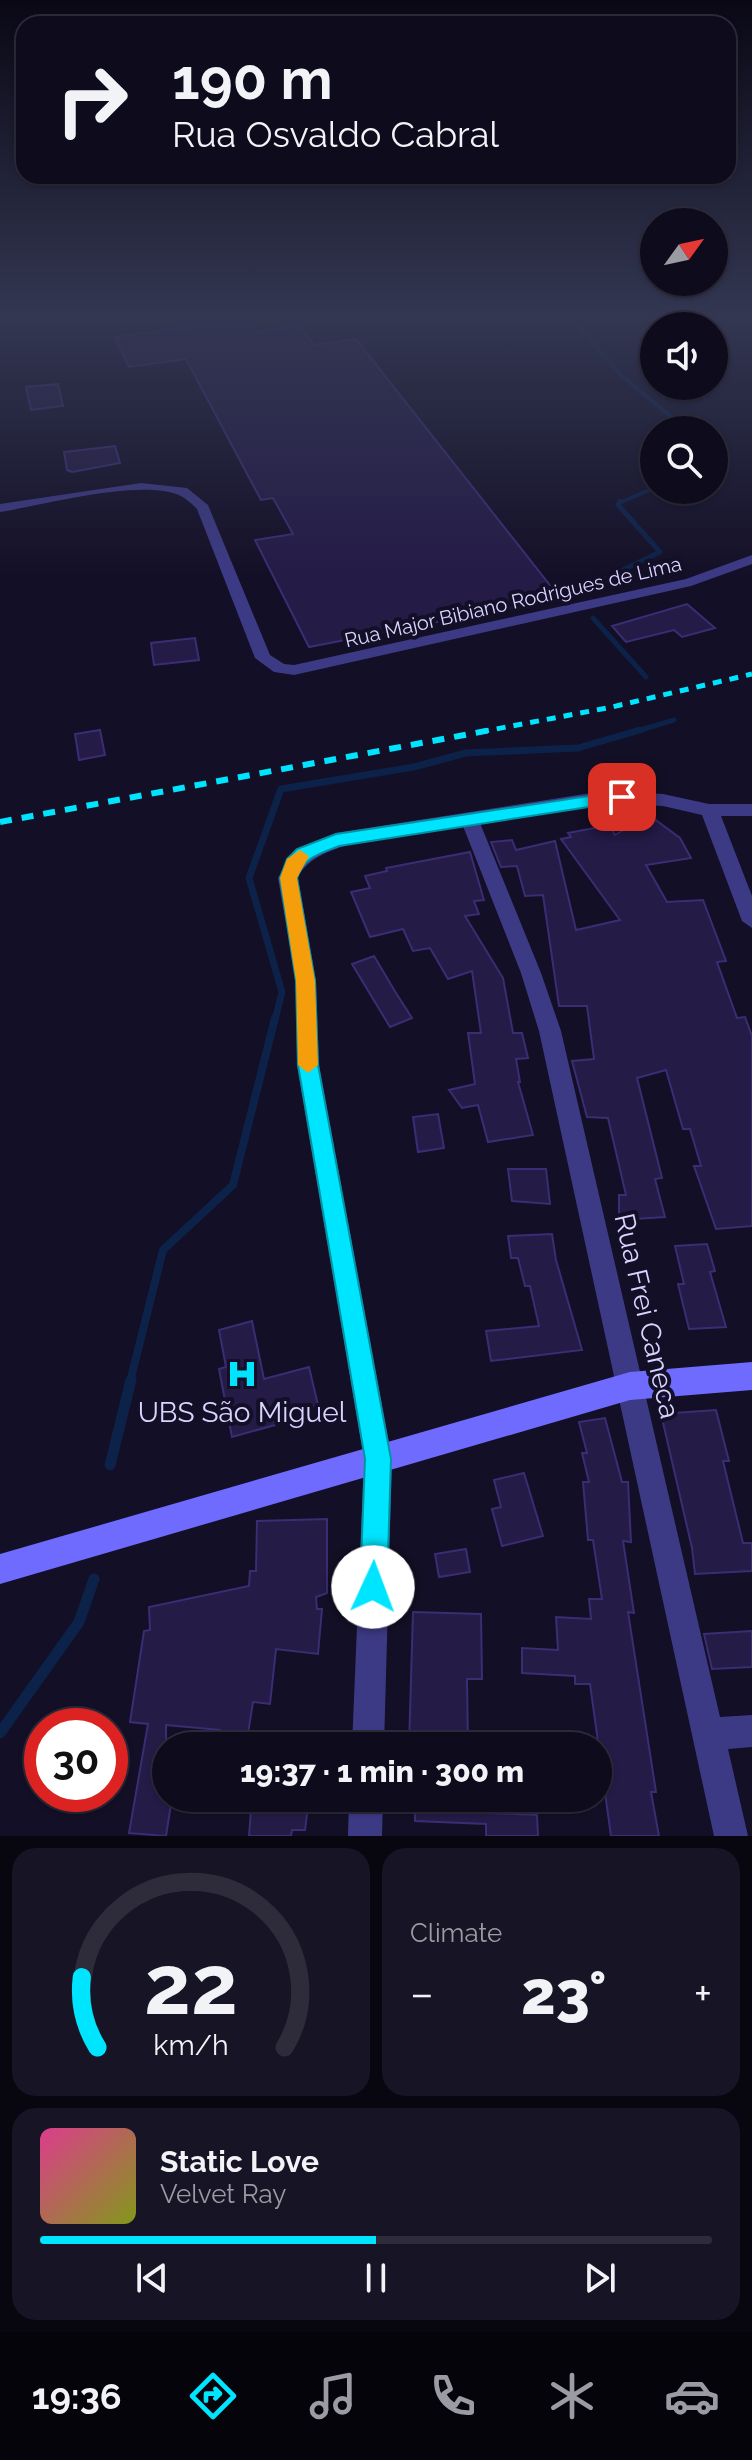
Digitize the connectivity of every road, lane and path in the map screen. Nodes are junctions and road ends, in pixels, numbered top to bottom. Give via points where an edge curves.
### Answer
1 (0, 508) edge
2 (752, 559) edge
3 (709, 810) junction
4 (752, 810) edge
5 (469, 819) junction
6 (752, 921) edge
7 (752, 1376) edge
8 (630, 1386) junction
9 (378, 1459) junction
10 (0, 1569) edge
11 (752, 1731) edge
12 (368, 1732) edge
13 (708, 1734) junction
14 (366, 1812) edge
15 (365, 1836) edge
16 (731, 1836) edge

1 - 2 street, Rua Major Bibiano Rodrigues de Lima via 139,488 192,496 203,508 263,658 280,669 311,669 607,602 691,582
3 - 4 street
3 - 5 street via 613,797
3 - 6 street
5 - 8 street, Rua Frei Caneca via 550,1031
5 - 9 street via 336,840 303,853 288,878 306,981 308,1065
7 - 8 street
8 - 9 street
8 - 13 street, Rua Frei Caneca
9 - 10 street
9 - 12 street
11 - 13 street
13 - 16 street, Rua Frei Caneca
14 - 15 street

